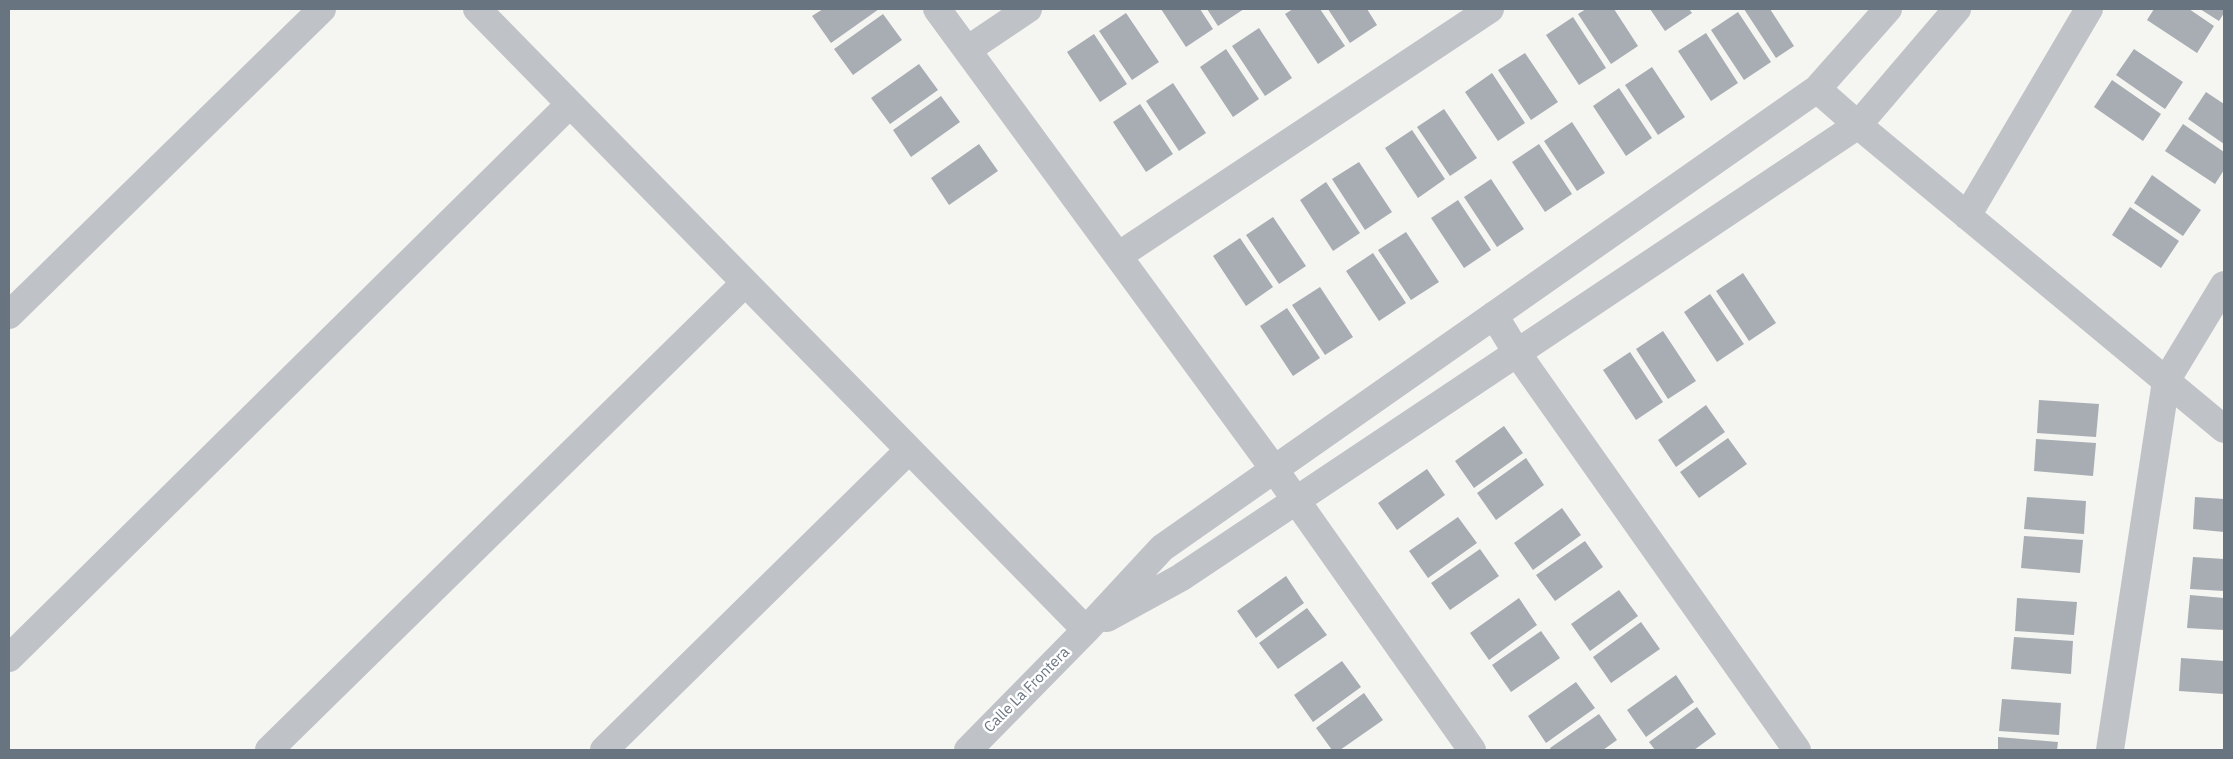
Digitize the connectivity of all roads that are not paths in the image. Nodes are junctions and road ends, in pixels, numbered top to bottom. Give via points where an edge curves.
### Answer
1 (322, 9) edge
2 (477, 9) edge
3 (937, 9) edge
4 (1028, 9) edge
5 (1490, 9) edge
6 (1888, 9) edge
7 (1957, 9) edge
8 (2088, 9) edge
9 (967, 50) junction
10 (1817, 89) junction
11 (570, 104) junction
12 (1858, 125) junction
13 (1967, 216) junction
14 (1118, 256) junction
15 (745, 283) junction
16 (2224, 285) edge
17 (9, 315) edge
18 (1494, 315) junction
19 (1517, 353) junction
20 (2166, 381) junction
21 (2224, 429) edge
22 (909, 450) junction
23 (1274, 469) junction
24 (1295, 500) junction
25 (1086, 630) junction
26 (9, 658) edge
27 (269, 750) edge
28 (604, 750) edge
29 (968, 750) edge
30 (1472, 750) edge
31 (1797, 750) edge
32 (2110, 750) edge

1 - 17 street
2 - 11 street
3 - 9 street
4 - 9 street
5 - 14 street
6 - 10 street
7 - 12 street
8 - 13 street
9 - 14 street
10 - 12 street
10 - 18 street
11 - 15 street
11 - 26 street
12 - 13 street
12 - 19 street
13 - 20 street
14 - 23 street
15 - 22 street
15 - 27 street
16 - 20 street
18 - 19 street
18 - 23 street
19 - 24 street
19 - 31 street
20 - 21 street
20 - 32 street
22 - 25 street
22 - 28 street
23 - 24 street
23 - 25 street via 1162,548
24 - 25 street via 1180,578
24 - 30 street
25 - 29 street, Calle La Frontera

